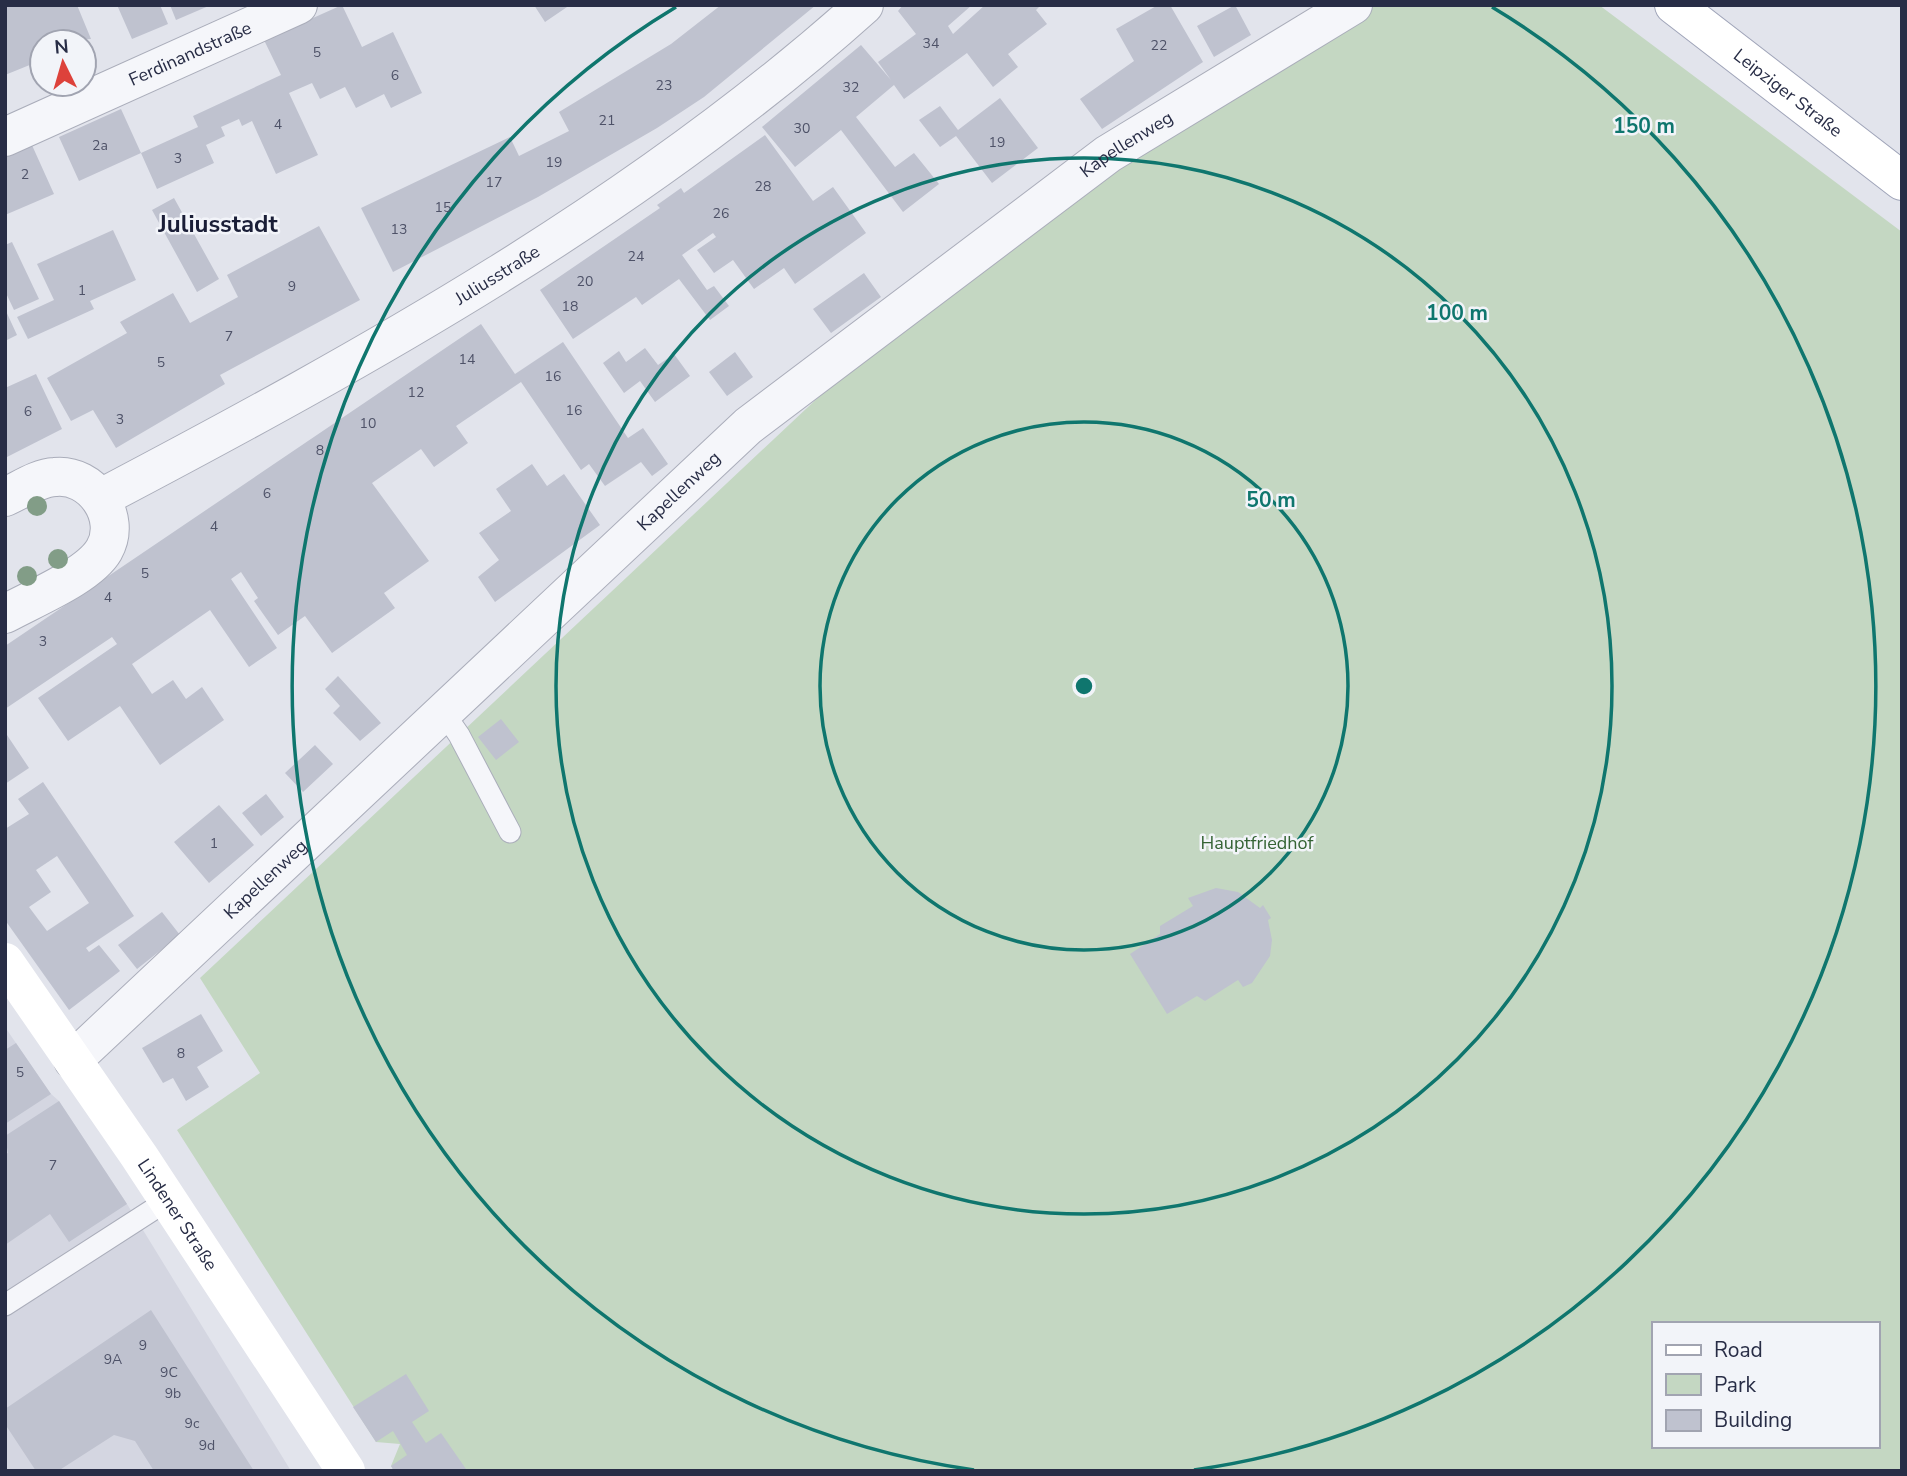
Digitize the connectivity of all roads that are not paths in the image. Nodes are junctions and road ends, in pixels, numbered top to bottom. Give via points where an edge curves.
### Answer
1 (298, 5) edge
2 (864, 5) edge
3 (1353, 5) edge
4 (1674, 5) edge
5 (5, 137) edge
6 (1902, 181) edge
7 (5, 497) edge
8 (101, 498) junction
9 (5, 614) edge
10 (443, 712) junction
11 (510, 832) dead end
12 (5, 962) edge
13 (73, 1060) junction
14 (168, 1200) junction
15 (5, 1305) edge
16 (346, 1471) edge

1 - 5 street, Ferdinandstraße
2 - 8 street, Juliusstraße via 807,56 698,140 464,297 232,431
3 - 10 street, Kapellenweg via 1108,155 822,368 748,426
4 - 6 main road, Leipziger Straße
7 - 8 street via 55,477 90,486
8 - 9 street via 109,533 104,550 92,565
10 - 11 lane
10 - 13 street, Kapellenweg
12 - 13 main road, Lindener Straße
13 - 14 main road, Lindener Straße
14 - 15 lane
14 - 16 main road, Lindener Straße

